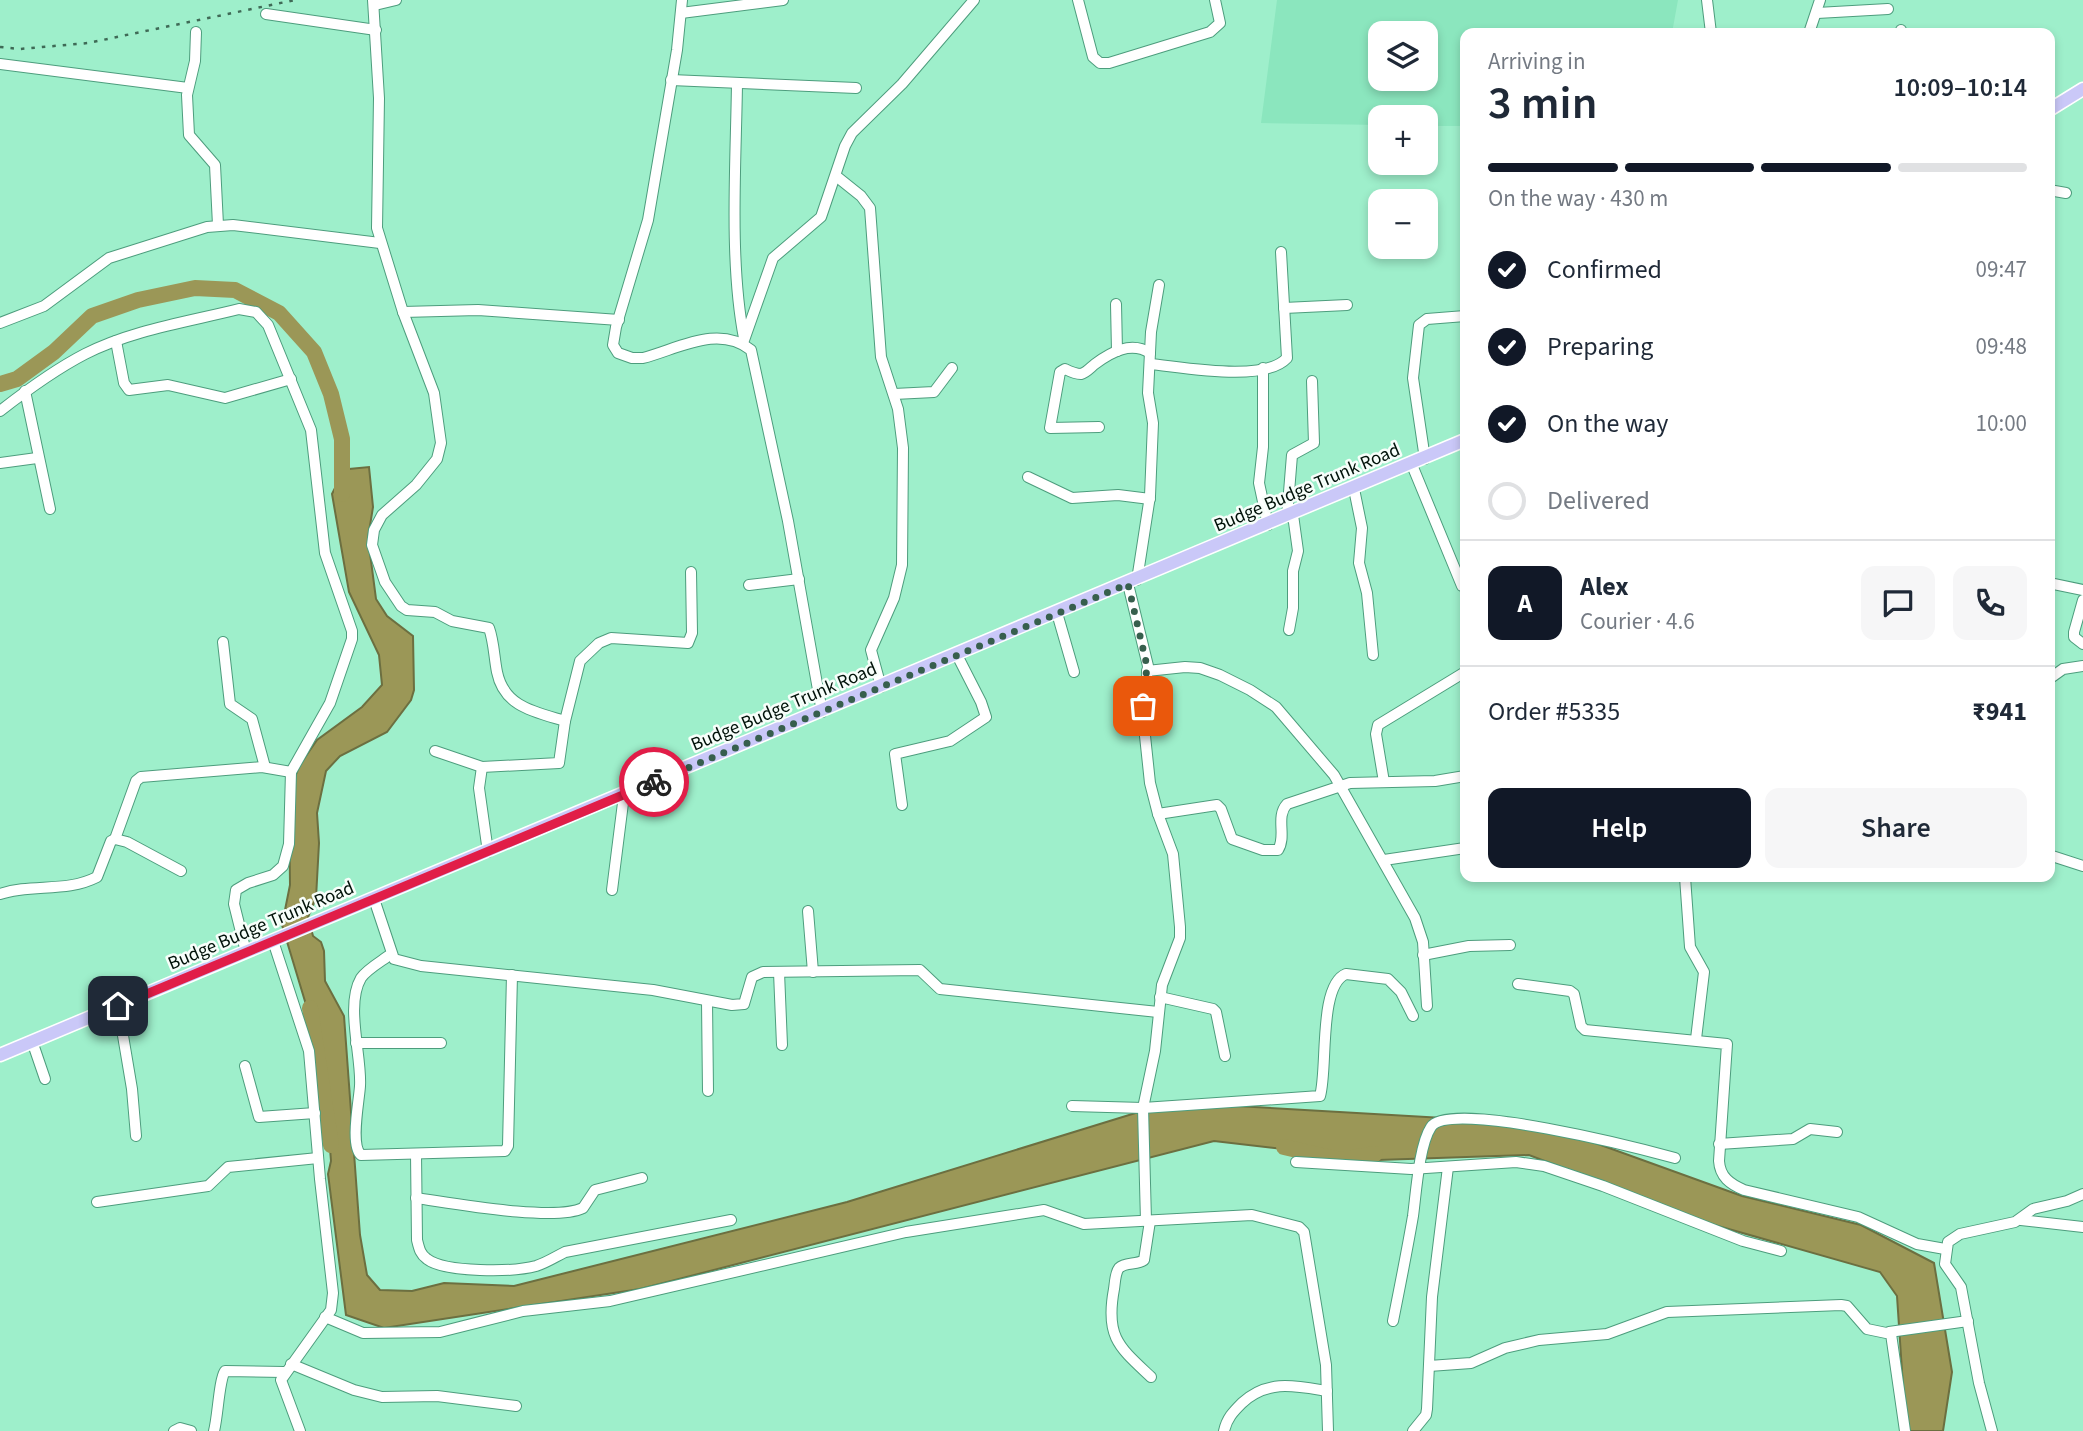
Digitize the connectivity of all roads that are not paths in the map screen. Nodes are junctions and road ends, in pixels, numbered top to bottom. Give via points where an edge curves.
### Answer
1 (396, 0) edge
2 (682, 0) edge
3 (783, 0) edge
4 (974, 0) edge
5 (1078, 0) edge
6 (1215, 0) edge
7 (1707, 0) edge
8 (1820, 0) edge
9 (374, 3) edge
10 (1888, 9) dead end
11 (681, 13) junction
12 (1817, 13) junction
13 (266, 15) dead end
14 (1710, 28) edge
15 (1811, 28) edge
16 (376, 30) junction
17 (195, 32) dead end
18 (0, 64) edge
19 (671, 80) junction
20 (737, 83) junction
21 (188, 88) junction
22 (856, 88) dead end
23 (2083, 89) edge
24 (2055, 106) edge
25 (836, 176) junction
26 (2055, 191) edge
27 (2066, 193) dead end
28 (218, 225) junction
29 (380, 243) junction
30 (1281, 252) dead end
31 (1160, 285) dead end
32 (1116, 304) dead end
33 (1347, 305) dead end
34 (1284, 308) junction
35 (403, 312) junction
36 (1460, 316) edge
37 (619, 320) junction
38 (0, 323) edge
39 (116, 341) junction
40 (744, 341) junction
41 (1117, 351) junction
42 (1150, 353) junction
43 (1150, 364) junction
44 (953, 368) dead end
45 (1263, 368) junction
46 (291, 379) junction
47 (1312, 381) dead end
48 (25, 391) junction
49 (894, 394) junction
50 (1, 408) edge
51 (1099, 427) dead end
52 (1460, 442) edge
53 (37, 458) junction
54 (1425, 459) junction
55 (0, 463) edge
56 (1412, 465) junction
57 (1028, 477) dead end
58 (1354, 489) junction
59 (1150, 499) junction
60 (50, 509) dead end
61 (1290, 516) junction
62 (1268, 525) junction
63 (691, 572) dead end
64 (799, 579) junction
65 (1460, 581) edge
66 (1132, 582) junction
67 (2055, 584) edge
68 (749, 585) dead end
69 (2083, 590) edge
70 (2083, 600) edge
71 (1058, 613) junction
72 (1289, 630) dead end
73 (223, 642) dead end
74 (2083, 644) edge
75 (957, 655) junction
76 (1373, 655) dead end
77 (2083, 666) edge
78 (1147, 671) junction
79 (1074, 672) dead end
80 (1460, 675) edge
81 (2055, 675) edge
82 (881, 687) junction
83 (822, 712) junction
84 (565, 721) junction
85 (435, 751) dead end
86 (265, 767) junction
87 (482, 768) junction
88 (291, 772) junction
89 (1460, 777) edge
90 (1384, 782) junction
91 (1341, 786) junction
92 (624, 794) junction
93 (902, 805) dead end
94 (1158, 814) junction
95 (115, 839) junction
96 (1460, 849) edge
97 (488, 852) junction
98 (2055, 857) edge
99 (1384, 860) junction
100 (2083, 866) edge
101 (181, 871) dead end
102 (1685, 882) edge
103 (612, 890) dead end
104 (0, 894) edge
105 (374, 899) junction
106 (808, 911) dead end
107 (279, 939) junction
108 (1510, 946) dead end
109 (246, 953) junction
110 (391, 954) junction
111 (1423, 955) junction
112 (779, 972) junction
113 (814, 972) junction
114 (512, 975) junction
115 (1518, 984) dead end
116 (1160, 997) junction
117 (707, 1001) junction
118 (118, 1006) junction
119 (1427, 1006) dead end
120 (1158, 1012) junction
121 (1413, 1016) dead end
122 (1696, 1039) junction
123 (356, 1043) junction
124 (441, 1043) dead end
125 (782, 1045) dead end
126 (34, 1046) junction
127 (0, 1055) edge
128 (1226, 1056) dead end
129 (245, 1066) dead end
130 (43, 1074) dead end
131 (708, 1091) dead end
132 (1072, 1106) dead end
133 (1143, 1111) junction
134 (315, 1113) junction
135 (1838, 1132) dead end
136 (136, 1136) dead end
137 (1719, 1143) junction
138 (416, 1154) junction
139 (318, 1158) junction
140 (1675, 1158) dead end
141 (1296, 1162) dead end
142 (1420, 1166) junction
143 (1448, 1167) junction
144 (642, 1178) dead end
145 (2083, 1194) edge
146 (416, 1198) junction
147 (97, 1202) dead end
148 (731, 1220) dead end
149 (2021, 1220) junction
150 (1148, 1221) junction
151 (2083, 1227) edge
152 (1945, 1249) junction
153 (1781, 1251) dead end
154 (325, 1317) junction
155 (1393, 1321) dead end
156 (1968, 1321) junction
157 (1889, 1332) junction
158 (1429, 1366) junction
159 (288, 1368) junction
160 (1151, 1377) dead end
161 (1327, 1391) junction
162 (516, 1406) dead end
163 (174, 1431) edge
164 (191, 1431) edge
165 (214, 1431) edge
166 (300, 1431) edge
167 (1224, 1431) edge
168 (1328, 1431) edge
169 (1413, 1431) edge
170 (1905, 1431) edge
171 (1992, 1431) edge

1 - 9 street
2 - 11 street
3 - 11 street
4 - 25 street via 902,85 852,133
5 - 6 street via 1093,57 1100,63 1210,32 1220,23
7 - 14 street
8 - 12 street
9 - 16 street
10 - 12 street
11 - 19 street
12 - 15 street
13 - 16 street
16 - 29 street
17 - 21 street via 195,61
18 - 21 street
19 - 20 street
19 - 37 street via 648,220
20 - 22 street
20 - 40 street via 736,231
21 - 28 street via 189,135 215,164
23 - 24 main road
25 - 40 street via 821,217 773,258
25 - 49 street via 870,208 881,357
26 - 27 street
28 - 29 street
28 - 38 street via 109,258 44,306
29 - 35 street
30 - 34 street
31 - 42 street
32 - 41 street
33 - 34 street
34 - 45 street via 1287,358
35 - 37 street via 478,310
35 - 84 street via 434,393 440,452 416,485 382,515 372,538 374,557 385,582 407,610 435,612 452,621 489,628 498,675 507,695 526,709
36 - 54 street via 1427,319 1419,325 1413,378
37 - 40 street via 614,349 632,358 704,339
39 - 46 street via 129,390 168,385 225,398
39 - 46 street via 248,309 268,325
39 - 48 street via 85,354
40 - 64 street via 753,356
41 - 42 street via 1134,347
41 - 51 street via 1084,372 1065,369 1059,374 1051,430
42 - 43 street
43 - 45 street via 1245,371
43 - 59 street
44 - 49 street via 934,392
45 - 62 street via 1259,483
46 - 88 street via 311,430 325,553 352,639 330,703
47 - 61 street via 1314,443 1292,455
48 - 50 street
48 - 53 street
49 - 82 street via 902,448 902,565 894,598 871,650
52 - 54 main road, Budge Budge Trunk Road
53 - 55 street
53 - 60 street
54 - 56 main road, Budge Budge Trunk Road
56 - 58 main road, Budge Budge Trunk Road
56 - 65 street
57 - 59 street via 1072,498 1118,495
58 - 61 main road, Budge Budge Trunk Road
58 - 76 street via 1362,528 1359,563
59 - 66 street
61 - 62 main road, Budge Budge Trunk Road
61 - 72 street via 1298,551
62 - 66 main road, Budge Budge Trunk Road
63 - 84 street via 691,640 684,644 611,638 599,643 580,660
64 - 68 street
64 - 83 street
66 - 71 main road, Budge Budge Trunk Road
66 - 78 street
67 - 69 street
70 - 74 street via 2074,632
71 - 75 main road, Budge Budge Trunk Road
71 - 79 street
73 - 86 street via 230,704 253,719
75 - 82 main road, Budge Budge Trunk Road
75 - 93 street via 986,717 950,741 895,754
77 - 81 street
78 - 91 street via 1200,668 1250,690 1276,707
78 - 94 street via 1143,717
80 - 90 street via 1378,726
82 - 83 main road, Budge Budge Trunk Road
83 - 92 main road, Budge Budge Trunk Road
84 - 87 street via 559,763
85 - 87 street
86 - 88 street
86 - 95 street via 141,778
87 - 97 street via 479,788
88 - 109 street via 289,844 283,866 273,875 240,886 234,898
89 - 90 street
90 - 91 street
91 - 94 street via 1283,808 1278,850 1232,839 1217,805
91 - 99 street
92 - 97 main road, Budge Budge Trunk Road
92 - 103 street
94 - 116 street via 1173,853 1180,928
95 - 101 street
95 - 104 street via 91,881 54,888 18,887
96 - 99 street
97 - 105 main road, Budge Budge Trunk Road
98 - 100 street
99 - 111 street via 1415,918
102 - 122 street via 1690,947 1704,972
105 - 107 main road, Budge Budge Trunk Road
105 - 110 street
106 - 113 street
107 - 109 main road, Budge Budge Trunk Road
107 - 134 street via 307,1041
108 - 111 street via 1469,946
109 - 118 main road, Budge Budge Trunk Road
110 - 114 street via 401,962 421,966
110 - 123 street via 361,978
111 - 119 street
112 - 113 street
112 - 117 street via 752,977 744,1004
112 - 125 street
113 - 120 street via 920,970 940,989
114 - 117 street via 653,990
114 - 138 street via 508,1146 499,1152
115 - 122 street via 1570,991 1585,1030
116 - 120 street
116 - 128 street via 1213,1009
117 - 131 street
118 - 126 main road, Budge Budge Trunk Road
118 - 136 street
120 - 133 street
121 - 133 street via 1388,979 1341,975 1326,1021 1320,1096
122 - 137 street via 1728,1047
123 - 124 street
123 - 138 street via 360,1084 357,1151
126 - 127 main road, Budge Budge Trunk Road
126 - 130 street
129 - 134 street via 259,1117
132 - 133 street
133 - 150 street
134 - 139 street
135 - 137 street via 1810,1129 1793,1139
137 - 152 street via 1719,1169 1735,1186 1858,1217 1917,1244
138 - 146 street
139 - 147 street via 228,1167 208,1186
139 - 154 street via 334,1303
140 - 142 street via 1522,1123 1444,1121 1430,1128
141 - 142 street
142 - 143 street
142 - 155 street
143 - 153 street via 1516,1162 1544,1166
143 - 158 street via 1432,1297
144 - 146 street via 595,1190 583,1208 572,1211 534,1212
145 - 149 street via 2033,1209
146 - 148 street via 419,1251 448,1267 528,1268 565,1252
149 - 151 street
149 - 152 street via 1960,1234
150 - 154 street via 1084,1224 1044,1210 949,1223 610,1301 523,1311 440,1332 363,1333
150 - 160 street via 1144,1260 1117,1272 1110,1318 1114,1339
150 - 161 street via 1252,1215 1301,1228 1320,1321
152 - 156 street via 1945,1264 1961,1287
154 - 159 street
156 - 157 street
156 - 171 street
157 - 158 street via 1867,1329 1841,1305 1667,1311 1606,1334 1539,1340 1471,1363
157 - 170 street via 1895,1344
158 - 169 street via 1426,1415
159 - 162 street via 382,1397 438,1396
159 - 165 street via 225,1370
159 - 166 street via 281,1385
161 - 167 street via 1290,1385 1261,1390 1231,1414
161 - 168 street
163 - 164 street

